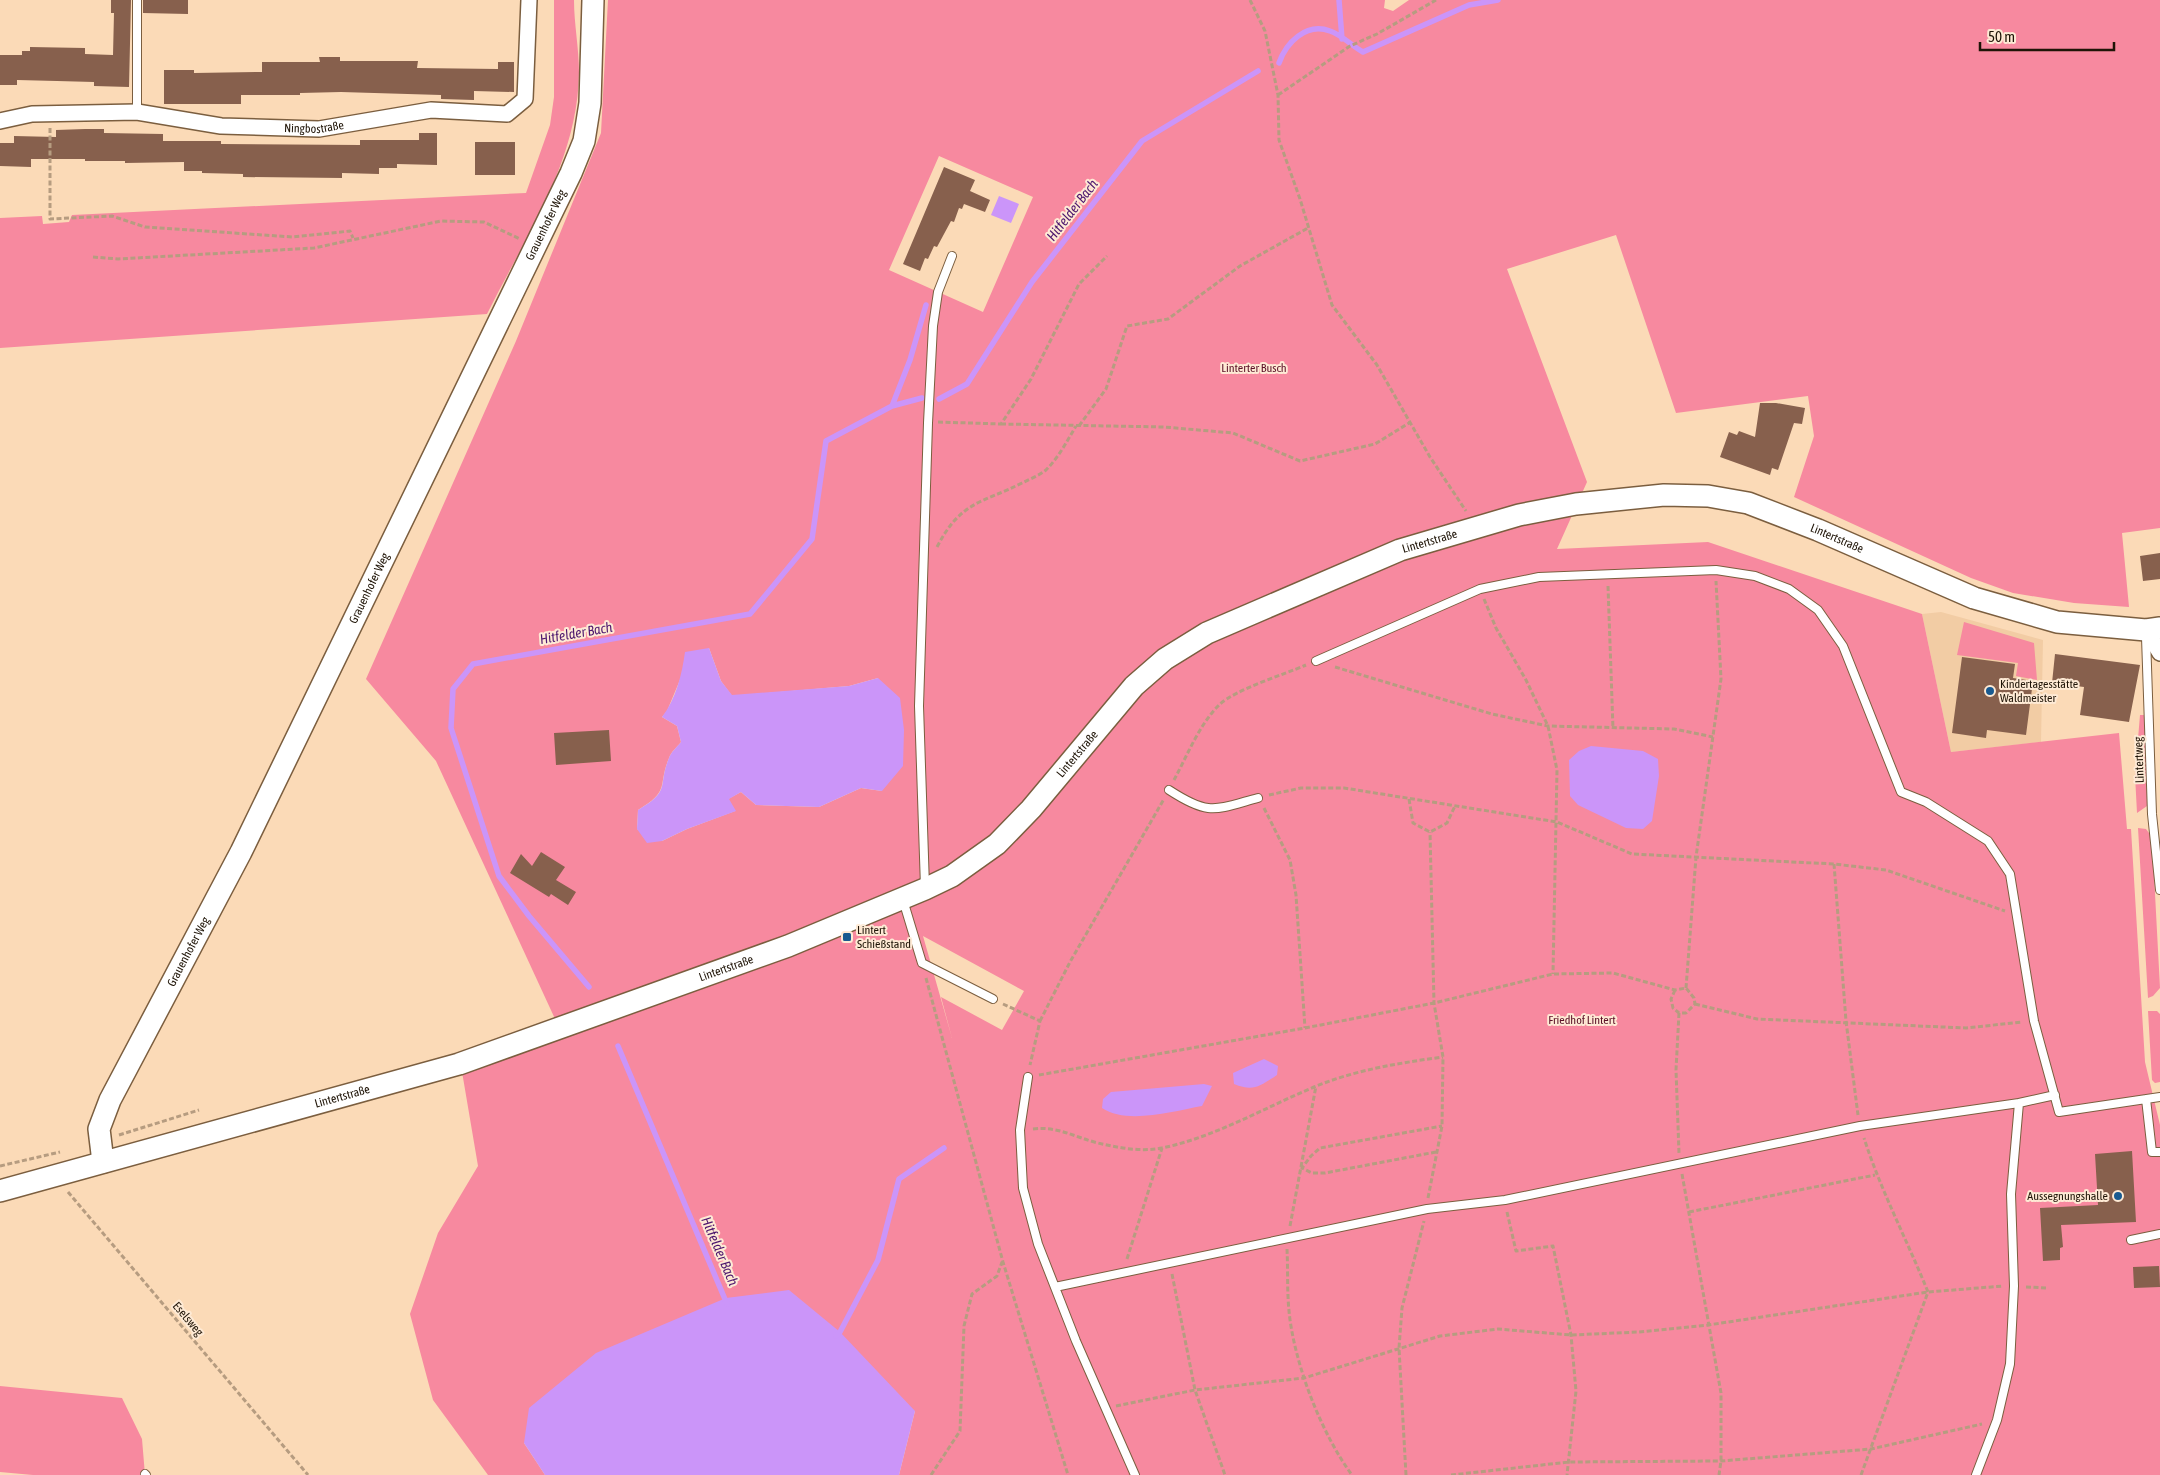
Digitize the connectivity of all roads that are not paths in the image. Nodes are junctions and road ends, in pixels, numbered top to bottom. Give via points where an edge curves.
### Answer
1 (137, 0) edge
2 (529, 0) edge
3 (593, 0) edge
4 (137, 112) junction
5 (0, 121) edge
6 (952, 256) dead end
7 (2153, 629) edge
8 (2160, 653) edge
9 (1316, 661) road end
10 (1891, 787) dead end
11 (1169, 790) road end
12 (1901, 792) junction
13 (1258, 798) road end
14 (925, 889) junction
15 (2160, 890) edge
16 (902, 898) junction
17 (994, 999) road end
18 (1028, 1077) road end
19 (2055, 1095) junction
20 (2160, 1097) edge
21 (2146, 1099) junction
22 (2019, 1103) junction
23 (102, 1152) junction
24 (2160, 1152) edge
25 (0, 1191) edge
26 (2160, 1234) edge
27 (2131, 1240) dead end
28 (1055, 1287) junction
29 (1135, 1475) edge
30 (1976, 1475) edge

1 - 4 lane
2 - 4 street, Ningbostraße via 526,99 507,114 432,110 319,129 220,126
3 - 23 main road, Grauenhofer Weg via 590,103 584,141 537,246 241,852 110,1100 99,1129
4 - 5 street, Ningbostraße via 32,114
6 - 14 lane via 938,292 932,326 919,706
7 - 8 street
7 - 14 main road, Lintertstraße via 2057,622 1974,598 1748,503 1708,496 1664,495 1576,504 1471,528 1400,550 1207,632 1165,659 1134,686 1031,809 997,844 952,876
7 - 15 lane, Lintertweg via 2152,814
9 - 12 lane via 1480,589 1539,577 1716,570 1764,579 1789,589 1818,610 1843,646
10 - 12 lane
11 - 13 lane via 1193,805 1215,809
12 - 19 lane via 1926,802 1988,841 2010,874 2034,1021
14 - 16 main road, Lintertstraße
16 - 17 lane via 922,962
16 - 23 main road, Lintertstraße via 788,946 459,1064
18 - 28 lane via 1020,1130 1023,1188 1038,1244
19 - 21 lane via 2059,1112
19 - 22 lane
20 - 21 lane
21 - 24 lane via 2152,1152
22 - 28 lane via 1860,1126 1505,1200 1427,1209
22 - 30 lane via 2011,1194 2014,1286 2010,1364 1997,1420
23 - 25 main road, Lintertstraße via 54,1175
26 - 27 lane
28 - 29 lane

